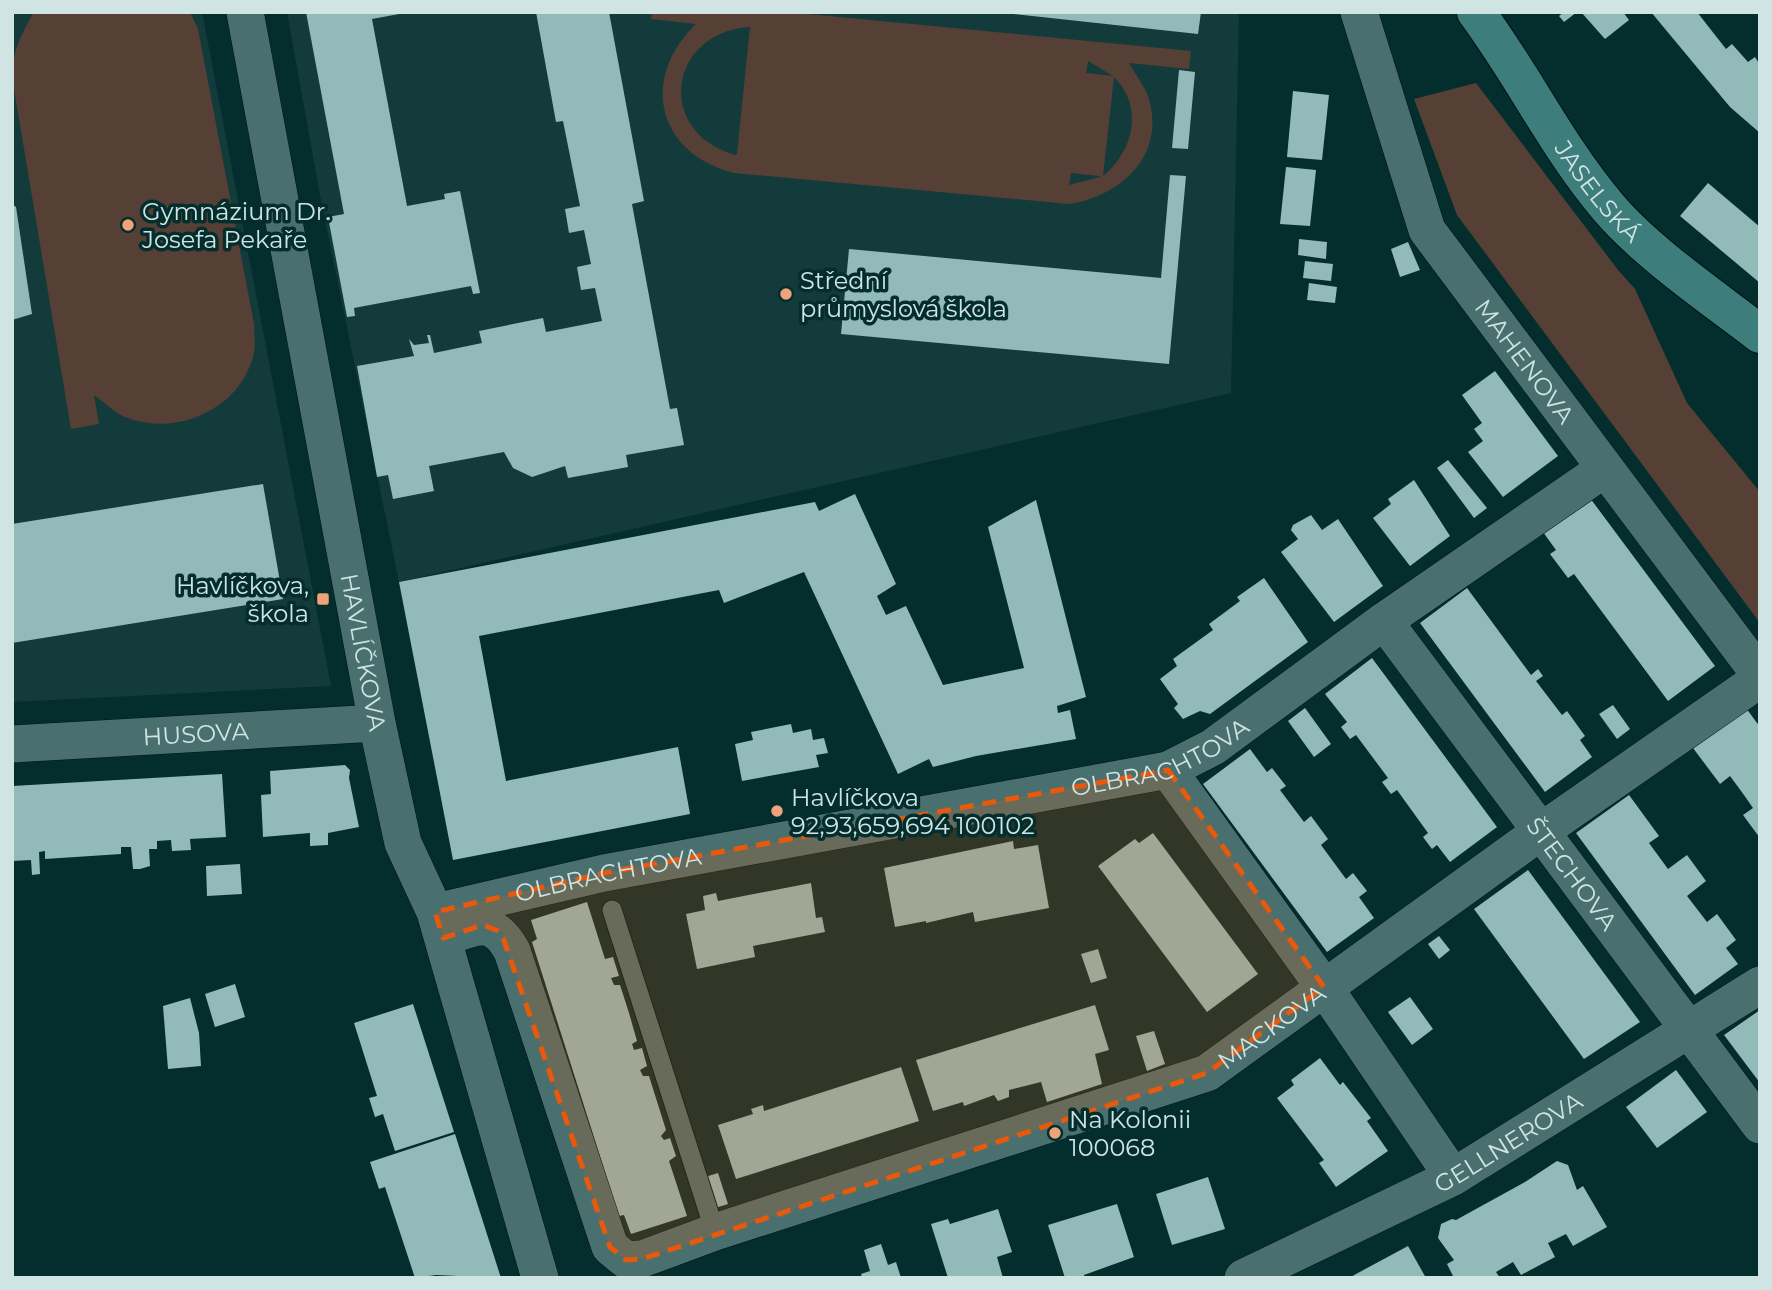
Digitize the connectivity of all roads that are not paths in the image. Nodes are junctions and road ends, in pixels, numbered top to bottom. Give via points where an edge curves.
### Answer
1 (245, 12) edge
2 (1359, 12) edge
3 (1476, 12) edge
4 (1760, 334) edge
5 (1604, 470) junction
6 (1384, 621) junction
7 (1760, 677) edge
8 (377, 723) junction
9 (12, 744) edge
10 (1168, 770) junction
11 (1540, 832) junction
12 (612, 910) dead end
13 (439, 925) junction
14 (1760, 985) edge
15 (1324, 987) junction
16 (1688, 1032) junction
17 (1760, 1125) edge
18 (1453, 1177) junction
19 (715, 1232) junction
20 (540, 1278) edge
21 (1243, 1278) edge

1 - 8 street, HAVLÍČKOVA
2 - 5 street, MAHENOVA via 1427,230
3 - 4 street, JASELSKÁ via 1609,209
5 - 6 street, OLBRACHTOVA
5 - 7 street, MAHENOVA
6 - 10 street, OLBRACHTOVA via 1213,747
6 - 11 street, ŠTECHOVA
7 - 11 street, MACKOVA
8 - 9 street, HUSOVA
8 - 13 street, HAVLÍČKOVA via 403,843
10 - 13 street, OLBRACHTOVA via 604,873
10 - 15 street
11 - 15 street, MACKOVA
11 - 16 street, ŠTECHOVA
12 - 19 lane
13 - 19 street, MACKOVA via 483,925 502,932 610,1247 626,1259 642,1259
13 - 20 street, HAVLÍČKOVA
14 - 16 street, GELLNEROVA
15 - 18 street
15 - 19 street, MACKOVA via 1207,1073
16 - 17 street, ŠTECHOVA
16 - 18 street, GELLNEROVA
18 - 21 street, GELLNEROVA

